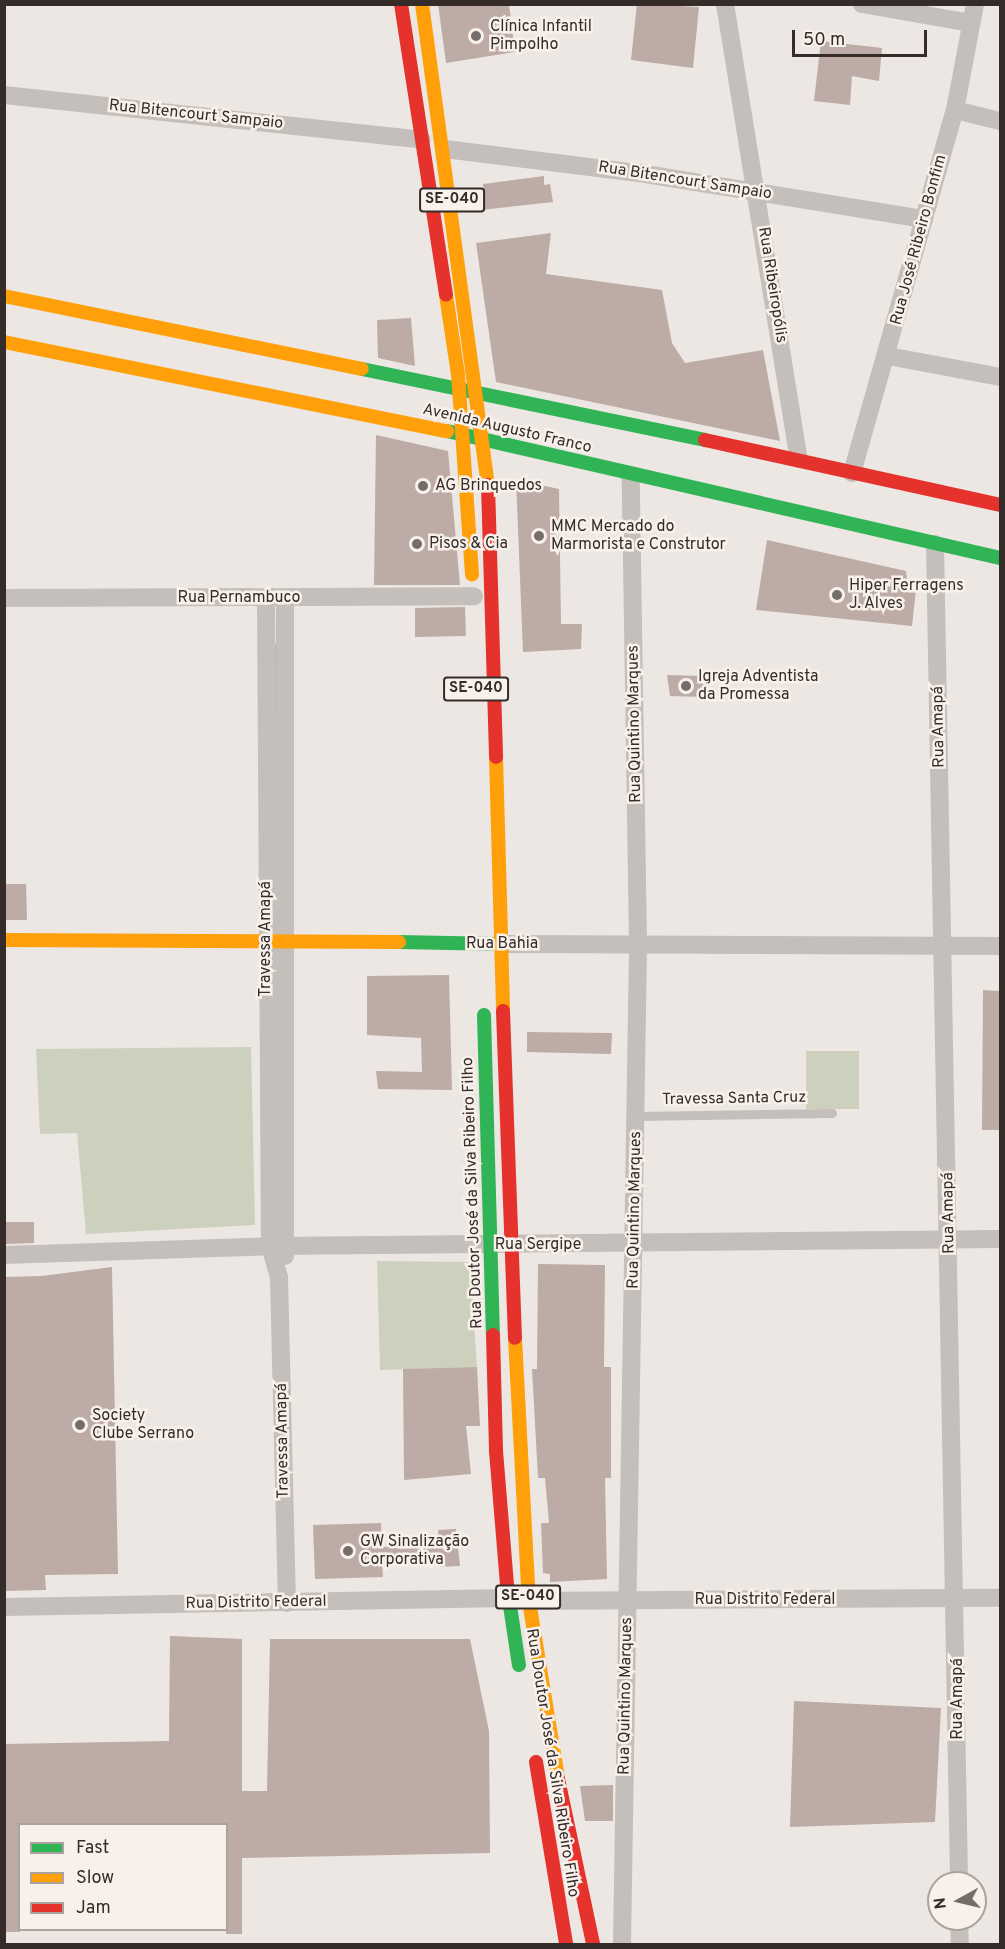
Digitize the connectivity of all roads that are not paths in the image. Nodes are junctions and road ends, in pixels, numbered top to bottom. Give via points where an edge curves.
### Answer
1 (401, 4) edge
2 (422, 4) edge
3 (725, 4) edge
4 (862, 4) edge
5 (975, 4) edge
6 (971, 23) junction
7 (4, 95) edge
8 (955, 110) junction
9 (1000, 121) edge
10 (422, 140) junction
11 (445, 149) junction
12 (758, 192) junction
13 (924, 219) junction
14 (4, 296) edge
15 (4, 342) edge
16 (888, 356) junction
17 (1000, 377) edge
18 (459, 391) junction
19 (480, 396) junction
20 (465, 435) junction
21 (485, 440) junction
22 (799, 459) junction
23 (852, 473) junction
24 (631, 475) junction
25 (1000, 506) edge
26 (935, 544) junction
27 (1000, 558) edge
28 (4, 598) edge
29 (266, 598) junction
30 (285, 598) junction
31 (474, 602) joint
32 (287, 939) junction
33 (4, 940) edge
34 (267, 940) junction
35 (488, 940) junction
36 (638, 943) junction
37 (943, 946) junction
38 (1000, 946) edge
39 (483, 963) dead end
40 (484, 997) dead end
41 (832, 1113) dead end
42 (637, 1116) junction
43 (1000, 1239) edge
44 (949, 1241) junction
45 (490, 1245) junction
46 (510, 1245) junction
47 (633, 1245) junction
48 (278, 1246) junction
49 (4, 1255) edge
50 (508, 1598) junction
51 (1000, 1598) edge
52 (957, 1599) junction
53 (529, 1601) junction
54 (627, 1601) junction
55 (287, 1603) junction
56 (4, 1607) edge
57 (522, 1679) dead end
58 (533, 1748) dead end
59 (959, 1871) edge
60 (567, 1944) edge
61 (593, 1944) edge
62 (622, 1944) edge

1 - 10 main road, SE-040
2 - 11 main road, SE-040
3 - 12 street, Rua Ribeiropólis
4 - 6 street
5 - 6 street, Rua José Ribeiro Bonfim
6 - 8 street, Rua José Ribeiro Bonfim
7 - 10 street, Rua Bitencourt Sampaio
8 - 9 street
8 - 13 street, Rua José Ribeiro Bonfim
10 - 18 main road, SE-040
11 - 12 street, Rua Bitencourt Sampaio
11 - 19 main road, SE-040
12 - 13 street, Rua Bitencourt Sampaio
12 - 22 street, Rua Ribeiropólis
13 - 16 street, Rua José Ribeiro Bonfim
14 - 18 main road, Avenida Augusto Franco
15 - 20 main road, Avenida Augusto Franco
16 - 17 street
16 - 23 street, Rua José Ribeiro Bonfim
18 - 19 main road, Avenida Augusto Franco
18 - 20 main road, SE-040
19 - 21 main road, SE-040
19 - 22 main road, Avenida Augusto Franco
20 - 21 main road, Avenida Augusto Franco
20 - 31 main road, SE-040
21 - 24 main road, Avenida Augusto Franco
21 - 35 main road, Rua Doutor José da Silva Ribeiro Filho / SE-040
22 - 23 main road, Avenida Augusto Franco
23 - 25 main road, Avenida Augusto Franco
24 - 26 main road, Avenida Augusto Franco
24 - 36 street, Rua Quintino Marques
26 - 27 main road, Avenida Augusto Franco
26 - 37 street, Rua Amapá
28 - 29 street, Rua Pernambuco
29 - 30 street, Rua Pernambuco
29 - 34 street, Travessa Amapá
30 - 31 street, Rua Pernambuco
30 - 32 street, Travessa Amapá
32 - 34 main road, Rua Bahia
32 - 35 main road, Rua Bahia
32 - 48 street, Travessa Amapá
33 - 34 main road, Rua Bahia
34 - 48 street, Travessa Amapá
35 - 36 street, Rua Bahia
35 - 39 main road, Rua Doutor José da Silva Ribeiro Filho / SE-040
35 - 46 main road, Rua Doutor José da Silva Ribeiro Filho / SE-040
36 - 37 street, Rua Bahia
36 - 42 street, Rua Quintino Marques
37 - 38 street, Rua Bahia
37 - 44 street, Rua Amapá
40 - 45 main road, Rua Doutor José da Silva Ribeiro Filho / SE-040
41 - 42 lane, Travessa Santa Cruz
42 - 47 street, Rua Quintino Marques
43 - 44 street, Rua Sergipe
44 - 47 street, Rua Sergipe
44 - 52 street, Rua Amapá
45 - 46 street, Rua Sergipe
45 - 48 street, Rua Sergipe
45 - 50 main road, Rua Doutor José da Silva Ribeiro Filho / SE-040 via 496,1451
46 - 47 street, Rua Sergipe
46 - 53 main road, Rua Doutor José da Silva Ribeiro Filho / SE-040
47 - 54 street, Rua Quintino Marques
48 - 49 street, Rua Sergipe
48 - 55 street, Travessa Amapá
50 - 55 street, Rua Distrito Federal
50 - 57 main road, Rua Doutor José da Silva Ribeiro Filho / SE-040
51 - 52 street, Rua Distrito Federal
52 - 54 street, Rua Distrito Federal
52 - 59 street, Rua Amapá
53 - 54 street, Rua Distrito Federal
53 - 61 main road, Rua Doutor José da Silva Ribeiro Filho / SE-040 via 563,1806
54 - 62 street, Rua Quintino Marques
55 - 56 street, Rua Distrito Federal
58 - 60 main road, Rua Doutor José da Silva Ribeiro Filho

